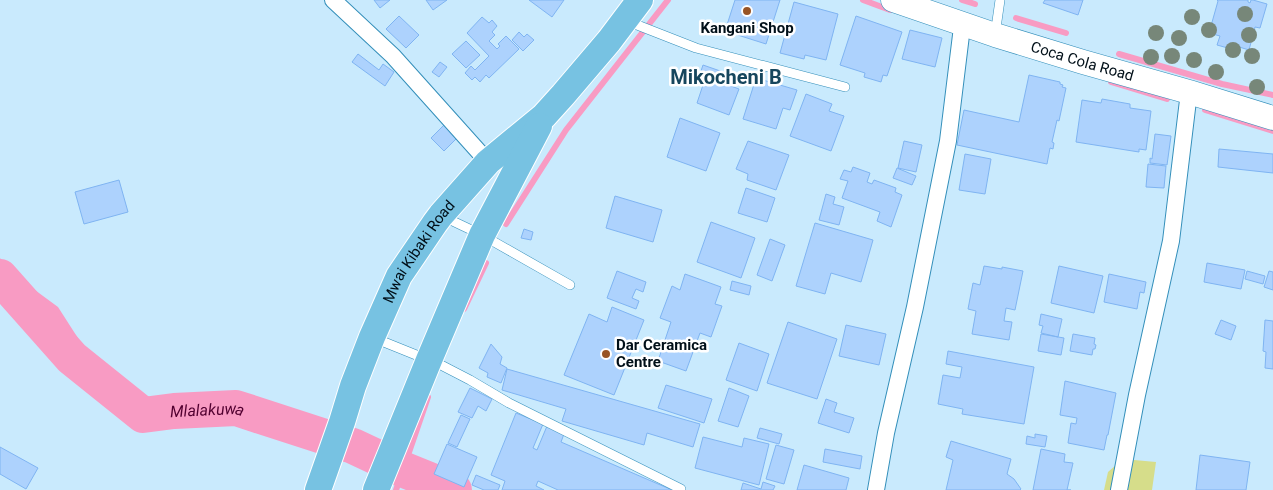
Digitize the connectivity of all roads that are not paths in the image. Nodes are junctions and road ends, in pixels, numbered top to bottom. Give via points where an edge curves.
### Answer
1 (333, 0) edge
2 (893, 0) edge
3 (1000, 0) edge
4 (632, 10) edge
5 (964, 25) junction
6 (995, 35) junction
7 (845, 87) dead end
8 (1189, 92) junction
9 (544, 116) junction
10 (1273, 118) edge
11 (488, 162) junction
12 (441, 215) junction
13 (482, 235) junction
14 (570, 284) dead end
15 (372, 337) junction
16 (429, 360) junction
17 (681, 489) edge
18 (318, 490) edge
19 (376, 490) edge
20 (876, 490) edge
21 (1119, 490) edge

1 - 11 street via 394,56
2 - 5 main road, Coca Cola Road
3 - 6 lane
4 - 7 lane via 696,48
4 - 9 main road, Mwai Kibaki Road
5 - 6 main road, Coca Cola Road
5 - 20 street via 948,140
6 - 8 main road, Coca Cola Road
8 - 10 main road, Coca Cola Road
8 - 21 street via 1171,240
9 - 11 main road, Mwai Kibaki Road
9 - 13 main road, Mwai Kibaki Road
11 - 12 main road, Mwai Kibaki Road
12 - 13 lane
12 - 15 main road, Mwai Kibaki Road via 399,276
13 - 14 lane
13 - 16 main road, Mwai Kibaki Road
15 - 16 lane
15 - 18 main road, Mwai Kibaki Road
16 - 17 lane
16 - 19 main road, Mwai Kibaki Road

